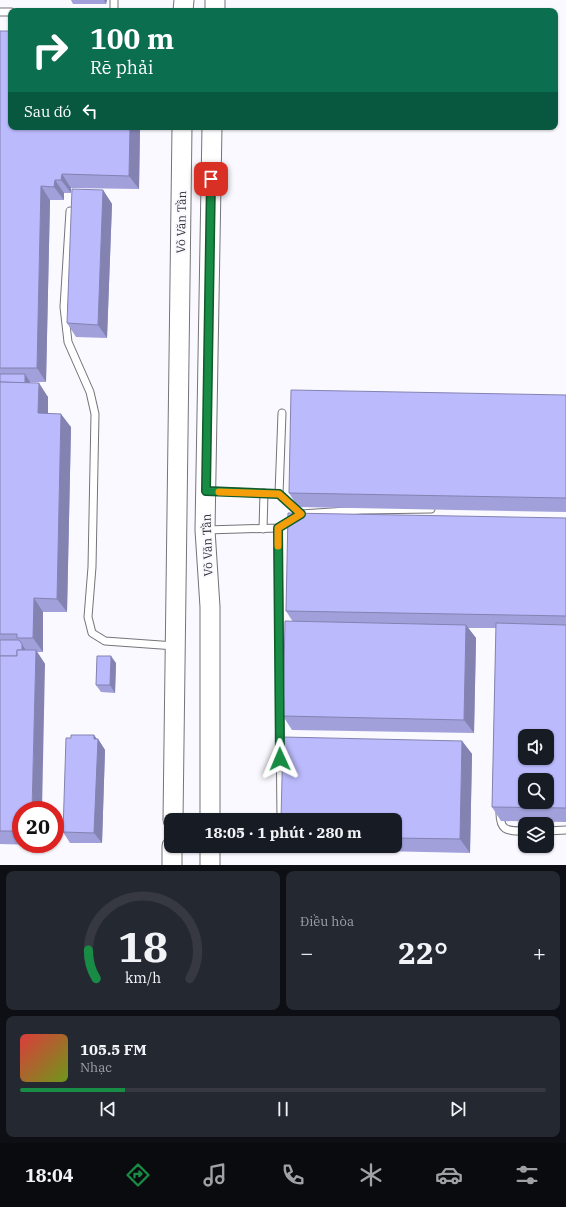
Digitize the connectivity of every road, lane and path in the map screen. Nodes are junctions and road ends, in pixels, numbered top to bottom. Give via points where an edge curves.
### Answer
1 (182, 130) edge
2 (212, 130) edge
3 (70, 211) edge
4 (282, 413) dead end
5 (206, 491) junction
6 (264, 493) junction
7 (279, 494) junction
8 (433, 508) edge
9 (301, 514) junction
10 (278, 528) junction
11 (263, 529) junction
12 (205, 530) junction
13 (175, 646) junction
14 (500, 801) edge
15 (173, 813) edge
16 (210, 813) edge
17 (281, 813) edge
18 (566, 830) edge
19 (518, 831) edge
20 (554, 831) edge
21 (172, 853) edge
22 (210, 853) edge
23 (172, 865) edge
24 (210, 865) edge

1 - 13 street, Võ Văn Tần
2 - 5 street, Võ Văn Tần
3 - 13 lane via 64,308 68,342 90,392 96,414 92,567 88,617 92,633 105,641
4 - 7 lane
5 - 6 lane
5 - 12 street, Võ Văn Tần
6 - 7 lane
6 - 11 lane
7 - 9 lane
8 - 9 lane
9 - 10 lane
10 - 11 lane
10 - 17 lane
11 - 12 lane
12 - 16 street, Võ Văn Tần via 210,607
13 - 15 street, Võ Văn Tần
14 - 19 lane via 501,825 507,830
18 - 20 lane
21 - 23 street
22 - 24 street

